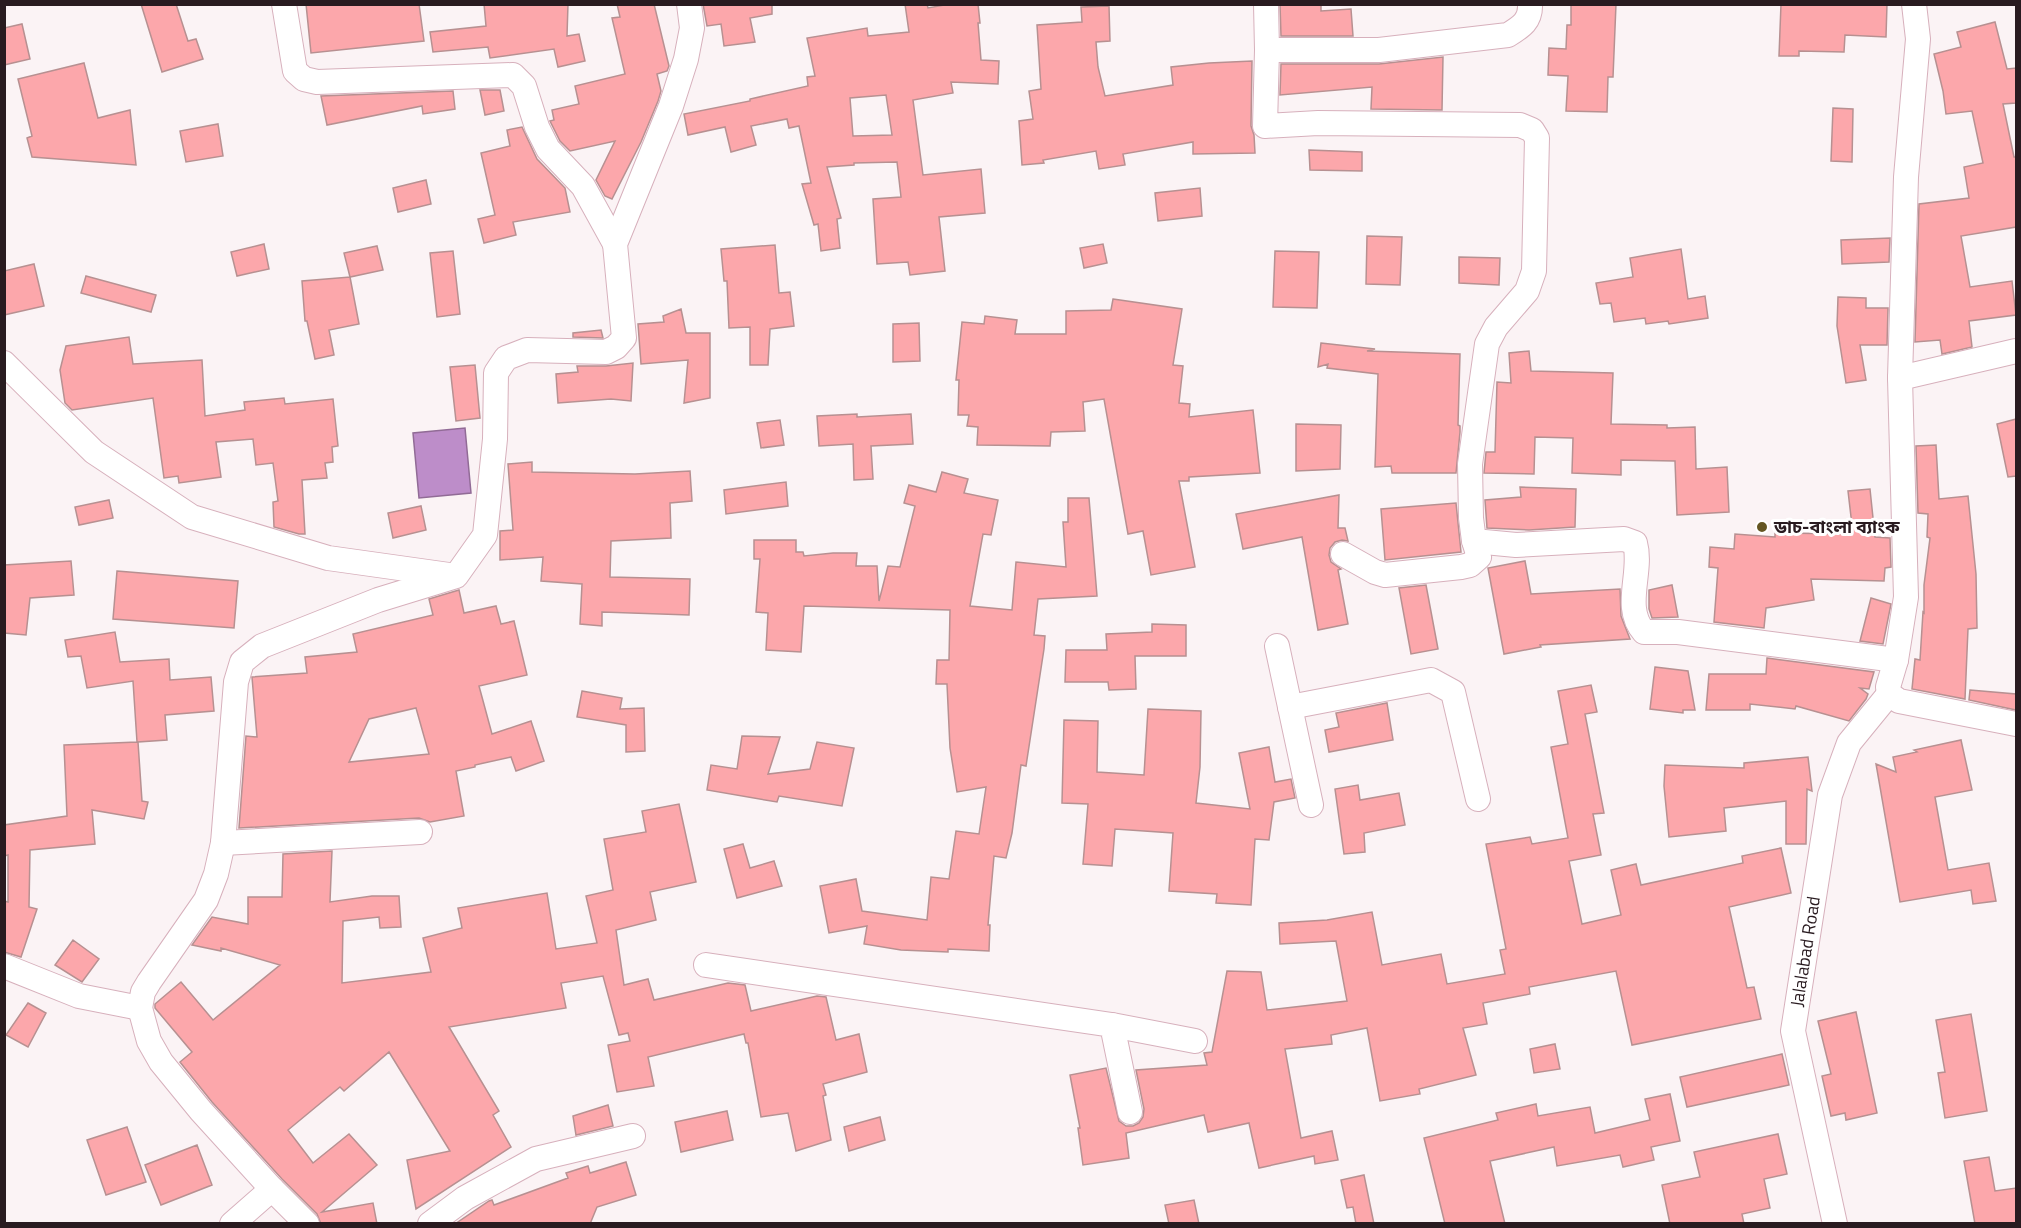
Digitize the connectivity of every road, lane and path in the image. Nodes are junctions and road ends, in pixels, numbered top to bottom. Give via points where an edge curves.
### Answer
1 (284, 4) edge
2 (689, 4) edge
3 (1266, 4) edge
4 (1530, 4) edge
5 (1914, 4) edge
6 (1267, 50) junction
7 (615, 244) junction
8 (2016, 351) edge
9 (4, 363) edge
10 (1900, 378) junction
11 (1474, 541) junction
12 (1343, 554) dead end
13 (456, 576) junction
14 (1277, 646) dead end
15 (1896, 660) junction
16 (1889, 694) junction
17 (1290, 707) junction
18 (2016, 724) edge
19 (1478, 799) dead end
20 (1311, 805) dead end
21 (420, 832) dead end
22 (223, 843) junction
23 (706, 965) dead end
24 (4, 966) edge
25 (140, 1008) junction
26 (1112, 1025) junction
27 (1195, 1041) dead end
28 (1130, 1112) dead end
29 (633, 1136) dead end
30 (272, 1189) junction
31 (232, 1224) edge
32 (307, 1224) edge
33 (430, 1224) edge
34 (1835, 1224) edge

1 - 7 street via 295,71 303,79 317,82 513,75 524,86 548,149 583,186
2 - 7 street via 692,28 686,60
3 - 6 street
4 - 6 street via 1523,26 1508,35 1379,50
5 - 10 street via 1918,39 1906,177
6 - 11 street via 1266,126 1520,125 1532,130 1537,138 1534,271 1527,291 1496,327 1487,344 1470,464
7 - 13 street via 624,338 616,347 606,352 526,350 506,358 496,373 495,439 485,535
8 - 10 street
9 - 13 street via 94,452 192,517 328,558
10 - 15 street via 1906,597
11 - 12 street via 1479,557 1461,567 1385,574
11 - 15 street via 1516,545 1624,539 1635,543 1638,554 1633,596 1637,624 1644,632 1678,632
13 - 22 street via 378,600 262,646 242,662 236,682
14 - 17 street
15 - 16 street
16 - 18 street via 1899,701
16 - 34 street, Jalalabad Road via 1849,743 1830,795 1793,1031
17 - 19 street via 1431,680 1453,693
17 - 20 street
21 - 22 street
22 - 25 street via 206,900 149,982
23 - 26 street
24 - 25 street via 79,996
25 - 30 street via 149,1041 161,1062
26 - 27 street
26 - 28 street
29 - 33 street via 536,1159 465,1198
30 - 31 street
30 - 32 street

